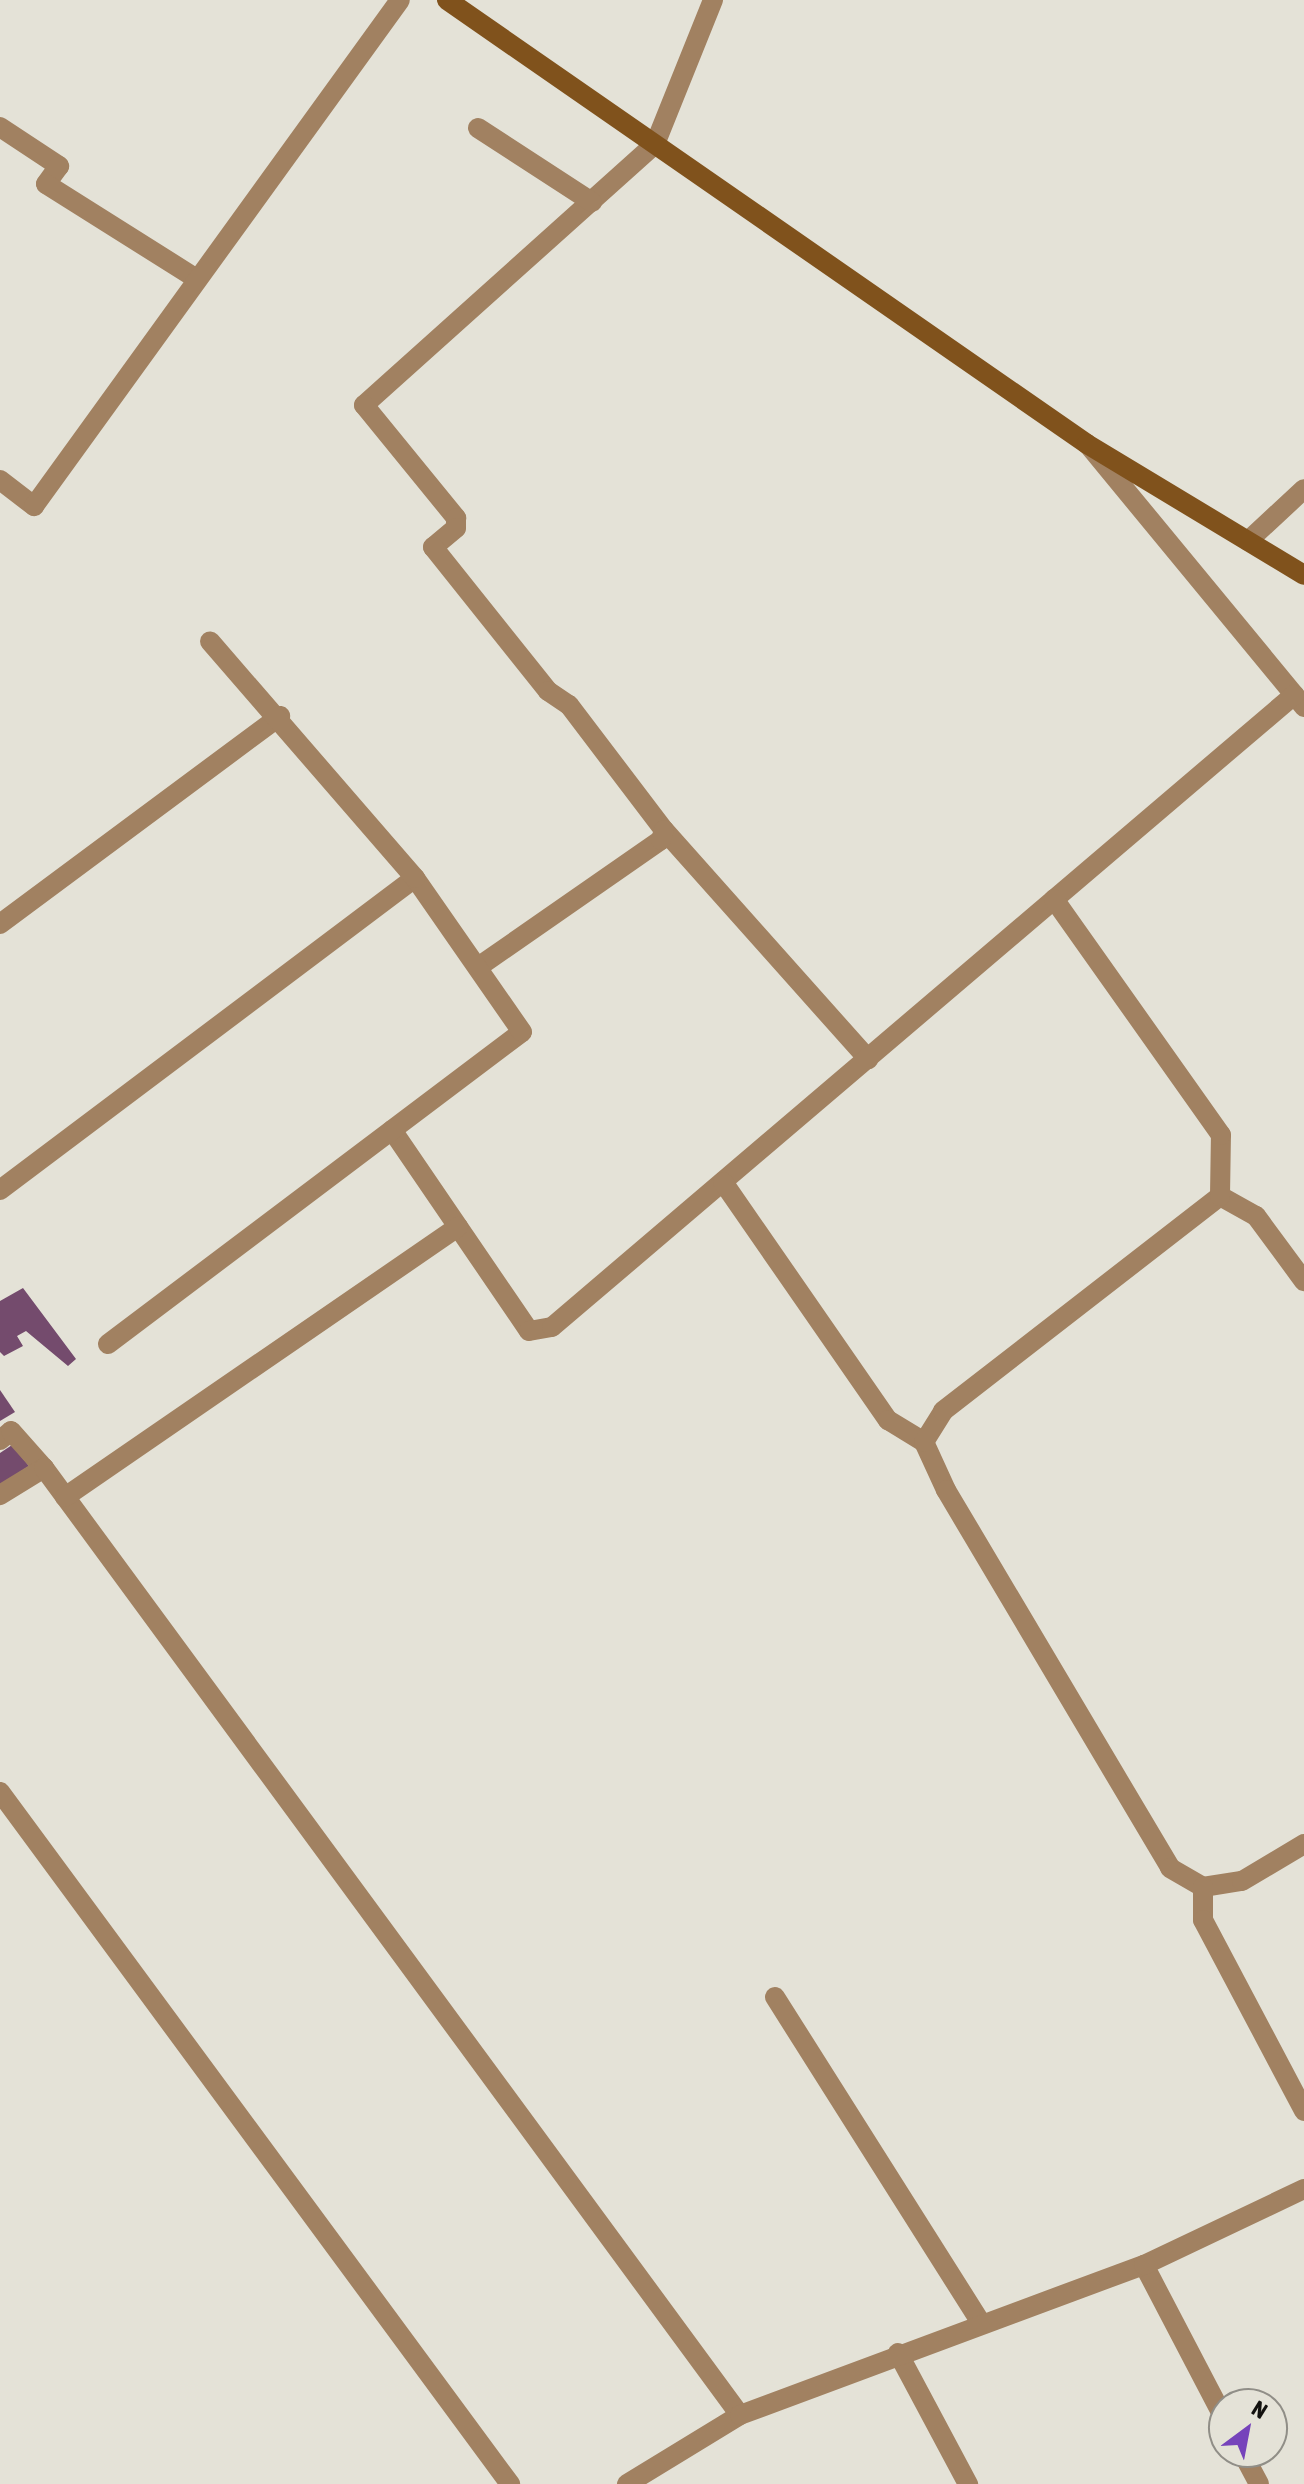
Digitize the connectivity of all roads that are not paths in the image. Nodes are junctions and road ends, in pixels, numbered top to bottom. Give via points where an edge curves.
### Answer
1 (400, 0) edge
2 (713, 0) edge
3 (459, 3) edge
4 (0, 127) edge
5 (478, 128) dead end
6 (655, 144) junction
7 (592, 202) junction
8 (197, 279) junction
9 (1087, 444) junction
10 (0, 480) edge
11 (1304, 489) edge
12 (1248, 541) junction
13 (1304, 575) edge
14 (210, 641) dead end
15 (1299, 701) edge
16 (280, 716) junction
17 (664, 830) junction
18 (415, 878) junction
19 (1054, 899) junction
20 (0, 924) edge
21 (481, 965) junction
22 (868, 1059) junction
23 (392, 1130) junction
24 (723, 1182) junction
25 (0, 1190) edge
26 (1220, 1196) junction
27 (458, 1227) junction
28 (1304, 1281) edge
29 (108, 1344) dead end
30 (0, 1440) edge
31 (924, 1442) junction
32 (44, 1468) junction
33 (0, 1495) edge
34 (65, 1497) junction
35 (0, 1792) edge
36 (1304, 1844) edge
37 (1203, 1887) junction
38 (775, 1997) dead end
39 (1304, 2111) edge
40 (1304, 2189) edge
41 (1144, 2265) junction
42 (980, 2321) junction
43 (898, 2353) junction
44 (1208, 2388) edge
45 (740, 2415) junction
46 (510, 2484) edge
47 (627, 2484) edge
48 (968, 2484) edge

1 - 8 street
2 - 6 street
3 - 6 main road
4 - 8 street via 59,166 46,184
5 - 7 street
6 - 7 street
6 - 9 main road
7 - 17 street via 364,405 456,518 456,528 433,547 548,691 569,705
8 - 10 street via 34,506
9 - 12 main road
9 - 15 street
11 - 12 street
12 - 13 main road
14 - 16 street
15 - 19 street
16 - 18 street
16 - 20 street
17 - 21 street via 661,840
17 - 22 street
18 - 21 street
18 - 25 street
19 - 22 street
19 - 26 street via 1221,1135
21 - 23 street via 522,1032
22 - 24 street
23 - 27 street
23 - 29 street
24 - 27 street via 552,1327 529,1331
24 - 31 street via 888,1420
26 - 28 street via 1256,1216
26 - 31 street via 943,1411
27 - 34 street
30 - 32 street via 11,1431
31 - 37 street via 946,1490 1170,1868
32 - 33 street
32 - 34 street
34 - 45 street
35 - 46 street
36 - 37 street via 1242,1881
37 - 39 street via 1203,1920
38 - 42 street
40 - 41 street
41 - 42 street
41 - 44 street
42 - 43 street
43 - 45 street
43 - 48 street
45 - 47 street

